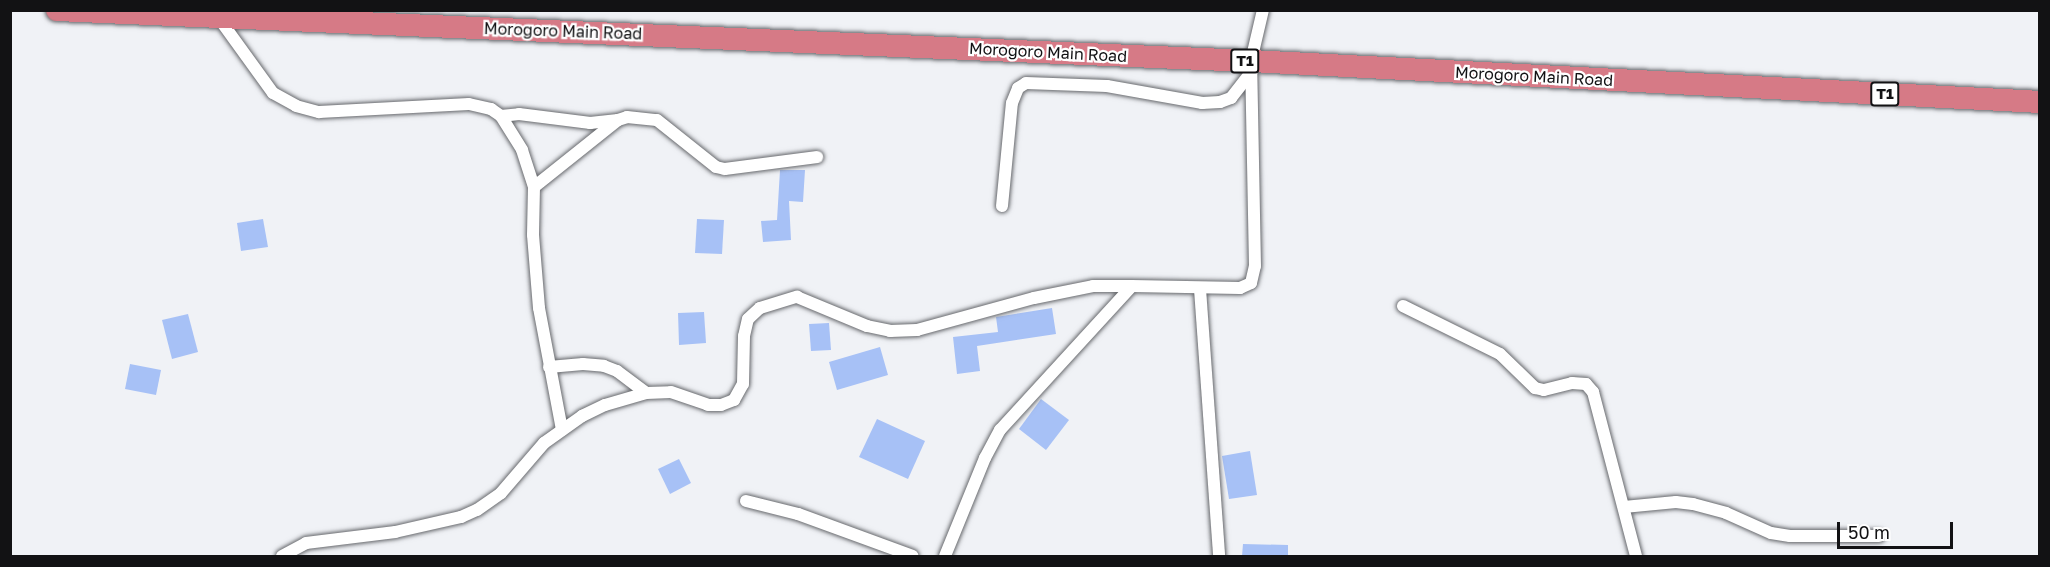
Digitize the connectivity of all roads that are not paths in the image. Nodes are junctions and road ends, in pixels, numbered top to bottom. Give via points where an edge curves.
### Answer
1 (57, 10) edge
2 (1263, 10) edge
3 (219, 17) junction
4 (1251, 67) junction
5 (2040, 102) edge
6 (501, 116) junction
7 (618, 120) junction
8 (817, 157) dead end
9 (534, 187) junction
10 (1002, 206) dead end
11 (1132, 286) junction
12 (1200, 289) junction
13 (1403, 306) dead end
14 (549, 367) junction
15 (646, 393) junction
16 (562, 430) junction
17 (746, 501) dead end
18 (1624, 507) junction
19 (1879, 536) dead end
20 (282, 556) edge
21 (913, 556) edge
22 (945, 556) edge
23 (1219, 556) edge
24 (1636, 556) edge

1 - 3 highway, Morogoro Main Road / T1
2 - 4 street
3 - 4 highway, Morogoro Main Road / T1
3 - 6 street via 273,93 296,106 319,112 469,104 491,109
4 - 5 highway, Morogoro Main Road / T1
4 - 10 street via 1230,98 1211,102 1107,86 1026,83 1018,88 1012,102
4 - 12 street via 1255,266 1251,283 1240,288
6 - 7 street via 519,114 590,123
6 - 9 street via 522,150
7 - 8 street via 635,116 657,120 716,167 725,169
7 - 9 street
9 - 14 street via 536,270
11 - 12 street
11 - 15 street via 1093,286 917,330 890,331 859,323 797,297 760,308 748,319 743,384 734,400 708,405 671,392
11 - 22 street via 1000,430
12 - 23 street
13 - 18 street via 1500,354 1536,388 1586,384 1593,392
14 - 15 street via 604,366
14 - 16 street
15 - 16 street via 605,405
16 - 20 street via 544,443 501,493 477,510 395,532 306,543
17 - 21 street via 809,518
18 - 19 street via 1676,502 1726,513 1770,533
18 - 24 street

